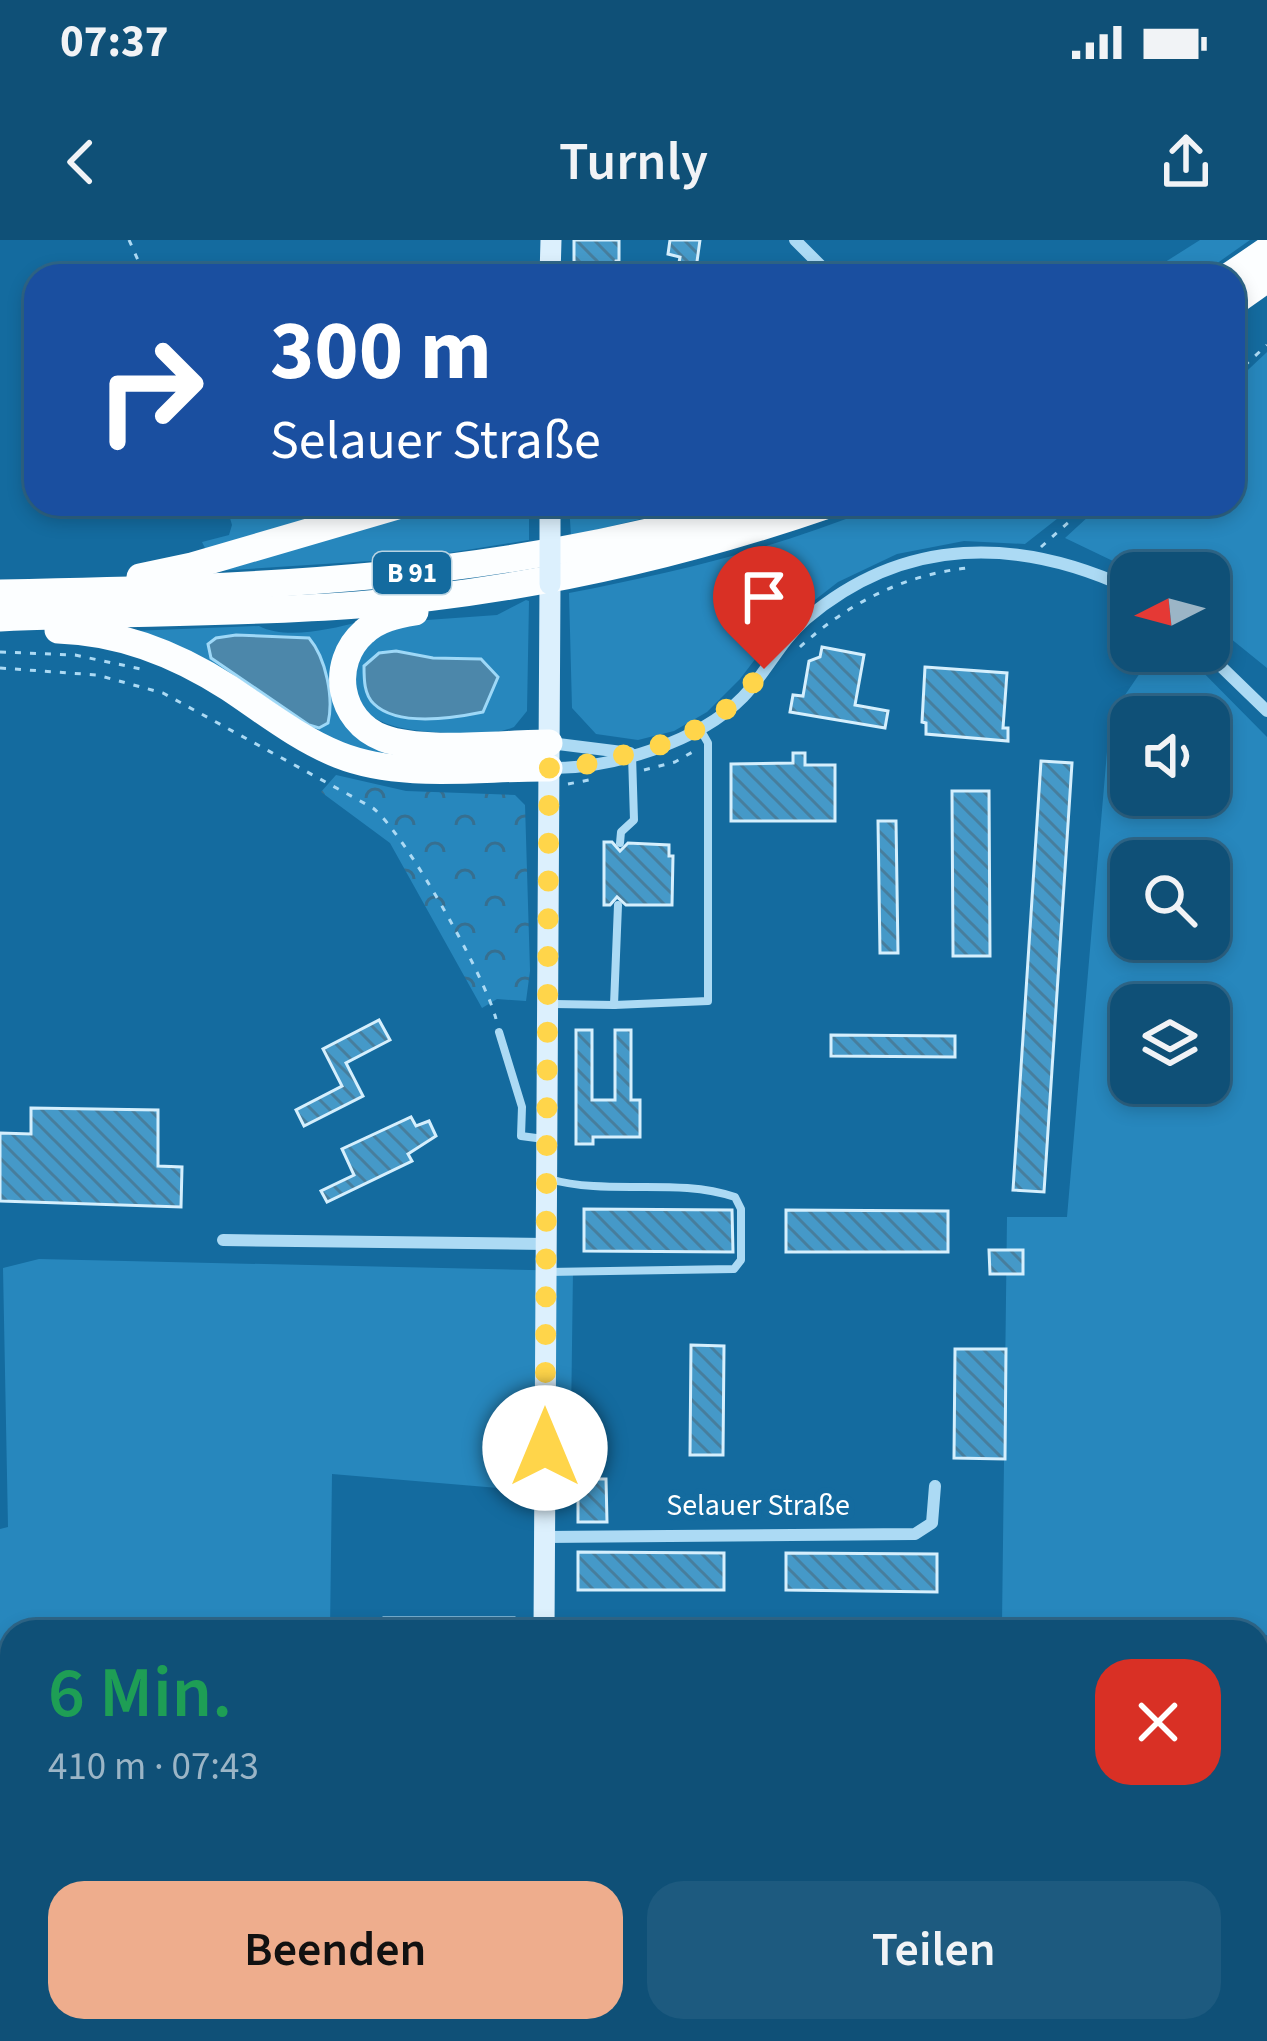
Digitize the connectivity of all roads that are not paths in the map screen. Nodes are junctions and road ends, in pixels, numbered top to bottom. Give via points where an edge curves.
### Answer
1 (795, 240) edge
2 (819, 264) edge
3 (363, 516) edge
4 (550, 516) edge
5 (707, 516) edge
6 (793, 516) edge
7 (1110, 579) edge
8 (66, 591) junction
9 (475, 592) junction
10 (0, 593) edge
11 (0, 620) edge
12 (1227, 672) edge
13 (1267, 711) edge
14 (700, 729) junction
15 (632, 753) junction
16 (549, 765) junction
17 (620, 843) dead end
18 (618, 905) dead end
19 (548, 1004) junction
20 (614, 1005) junction
21 (499, 1032) road end
22 (547, 1139) junction
23 (547, 1178) junction
24 (223, 1240) dead end
25 (546, 1244) junction
26 (546, 1273) junction
27 (935, 1486) dead end
28 (544, 1537) junction
29 (544, 1620) edge

1 - 2 street
3 - 8 highway via 192,566
4 - 16 main road, bridge
5 - 8 highway, B 91 via 459,568 274,585
6 - 9 highway, B 91 via 685,550
7 - 14 street via 1002,551 900,567 856,585 803,622 744,696
8 - 10 highway, B 91
9 - 11 highway, B 91 via 272,610
9 - 16 highway via 454,605 382,620 362,634 344,665 350,710 373,734 393,741
11 - 16 highway via 166,654 308,741 362,763
12 - 13 street
14 - 15 street
14 - 20 lane via 708,743 708,1001
15 - 16 street via 588,766
15 - 16 street via 583,744
15 - 17 lane via 634,820
16 - 19 main road
18 - 20 lane
19 - 20 lane
19 - 22 main road
21 - 22 lane via 521,1107 521,1136
22 - 23 main road
23 - 25 main road
23 - 26 lane via 580,1188 705,1187 735,1197 742,1260 734,1269
24 - 25 street
25 - 26 main road
26 - 28 main road
27 - 28 street, Selauer Straße via 932,1523 915,1534
28 - 29 main road

